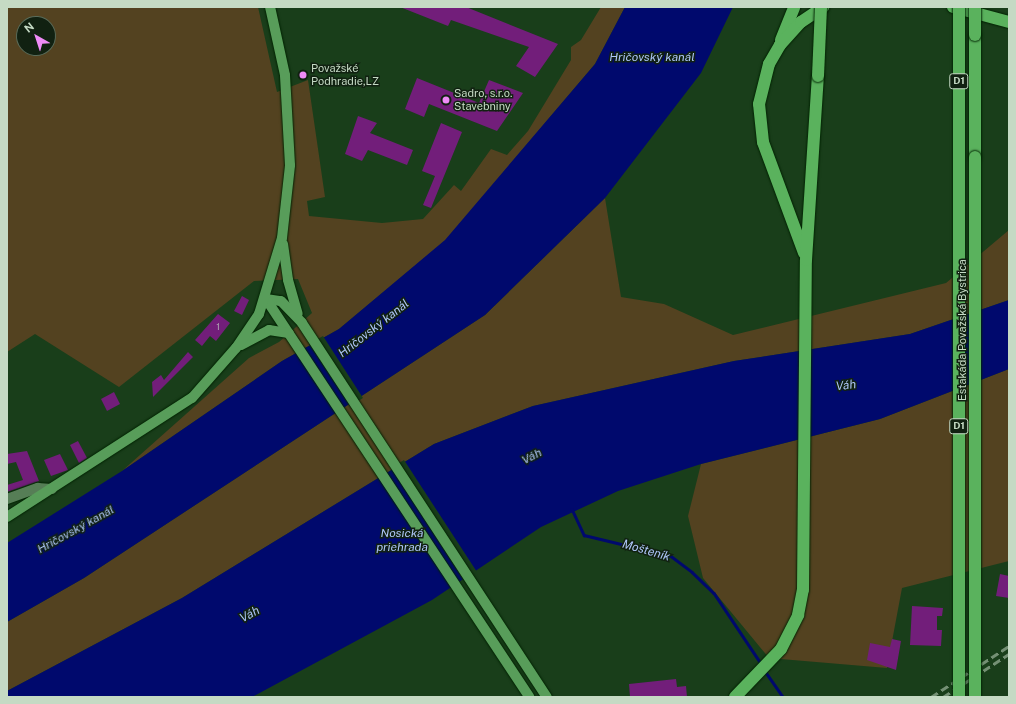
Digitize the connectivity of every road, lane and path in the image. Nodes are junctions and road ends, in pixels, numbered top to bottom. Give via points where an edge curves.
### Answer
1 (270, 7) edge
2 (794, 7) edge
3 (822, 7) edge
4 (953, 7) edge
5 (959, 7) edge
6 (975, 7) edge
7 (1009, 22) edge
8 (780, 45) junction
9 (282, 238) junction
10 (806, 260) junction
11 (266, 299) junction
12 (302, 323) junction
13 (291, 337) junction
14 (236, 348) junction
15 (52, 489) junction
16 (7, 499) edge
17 (7, 517) edge
18 (529, 697) edge
19 (547, 697) edge
20 (735, 697) edge
21 (959, 697) edge
22 (975, 697) edge

1 - 9 main road via 285,75 289,115 290,165
2 - 8 highway
3 - 8 highway via 801,22
3 - 10 highway, bridge
4 - 7 highway, bridge
5 - 21 highway, Estakáda Považská Bystrica / D1, bridge
6 - 22 highway, Estakáda Považská Bystrica / D1, bridge
8 - 10 highway via 762,84 760,127 769,161 796,222
9 - 11 main road
9 - 12 main road via 288,280
10 - 20 highway via 803,590 793,626 773,661
11 - 12 main road via 281,301
11 - 13 main road
11 - 14 main road
12 - 19 main road
13 - 14 main road via 265,331
13 - 18 main road
14 - 15 main road via 199,391 180,406
15 - 16 street via 38,488
15 - 17 main road

